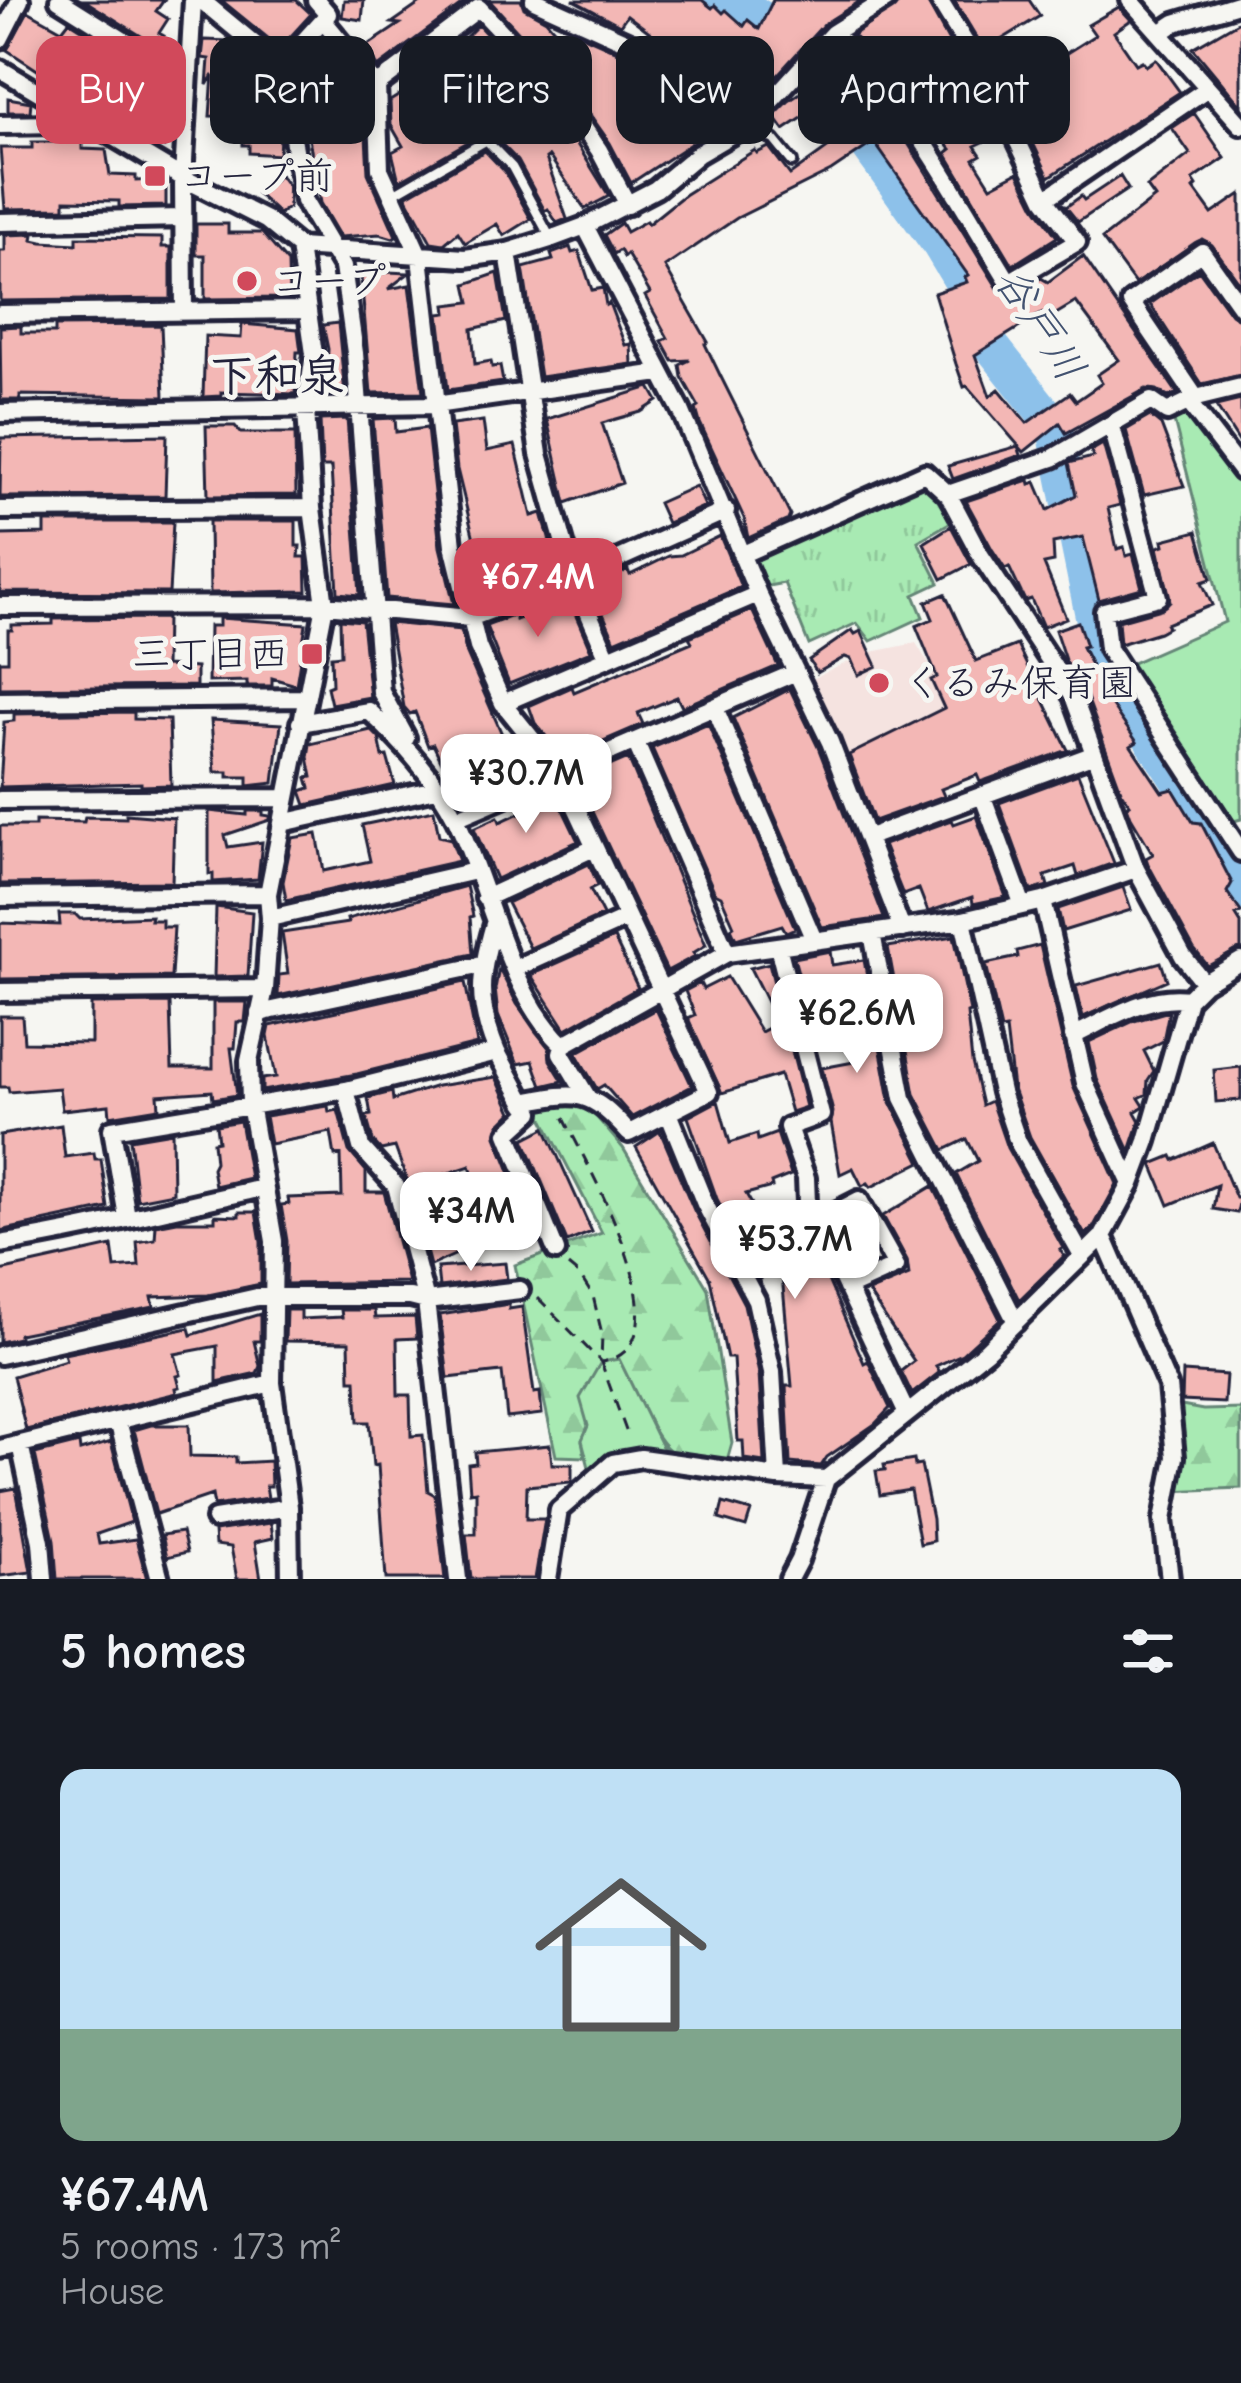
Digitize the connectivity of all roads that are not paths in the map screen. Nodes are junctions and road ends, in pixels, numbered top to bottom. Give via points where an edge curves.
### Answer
1 (20, 0) edge
2 (59, 0) edge
3 (197, 0) edge
4 (316, 0) edge
5 (534, 0) edge
6 (886, 0) edge
7 (939, 0) edge
8 (1130, 0) edge
9 (1241, 3) edge
10 (323, 20) junction
11 (833, 33) junction
12 (1160, 33) junction
13 (243, 36) edge
14 (308, 36) edge
15 (440, 36) edge
16 (504, 36) edge
17 (961, 36) edge
18 (616, 37) edge
19 (0, 39) edge
20 (399, 67) edge
21 (0, 69) edge
22 (188, 80) junction
23 (377, 85) junction
24 (1208, 88) junction
25 (36, 91) edge
26 (774, 96) edge
27 (0, 124) edge
28 (36, 124) edge
29 (1241, 125) edge
30 (592, 140) edge
31 (774, 140) edge
32 (125, 144) edge
33 (294, 144) edge
34 (480, 144) edge
35 (491, 144) edge
36 (715, 144) edge
37 (1019, 144) edge
38 (792, 162) dead end
39 (183, 178) junction
40 (392, 195) junction
41 (1045, 199) junction
42 (628, 205) junction
43 (182, 218) junction
44 (0, 222) edge
45 (585, 226) junction
46 (550, 239) junction
47 (299, 247) junction
48 (334, 250) junction
49 (508, 252) junction
50 (420, 257) junction
51 (1241, 307) edge
52 (308, 310) junction
53 (184, 311) junction
54 (0, 314) edge
55 (660, 373) junction
56 (1241, 387) edge
57 (529, 391) junction
58 (1193, 401) junction
59 (435, 405) junction
60 (357, 408) junction
61 (306, 409) junction
62 (0, 413) edge
63 (1112, 427) junction
64 (1241, 471) edge
65 (948, 494) junction
66 (312, 508) junction
67 (0, 510) edge
68 (726, 512) junction
69 (743, 554) junction
70 (574, 579) junction
71 (758, 594) junction
72 (326, 605) junction
73 (0, 606) edge
74 (373, 610) junction
75 (470, 618) junction
76 (608, 658) junction
77 (794, 673) junction
78 (306, 698) junction
79 (0, 701) edge
80 (503, 703) junction
81 (715, 707) junction
82 (300, 723) junction
83 (635, 742) junction
84 (1092, 754) junction
85 (415, 755) junction
86 (561, 775) junction
87 (436, 789) junction
88 (983, 797) junction
89 (285, 798) junction
90 (0, 800) edge
91 (456, 818) junction
92 (281, 824) junction
93 (1235, 829) edge
94 (869, 837) junction
95 (594, 848) junction
96 (1241, 852) edge
97 (1136, 869) junction
98 (475, 871) junction
99 (268, 894) junction
100 (0, 897) edge
101 (485, 898) junction
102 (1043, 901) junction
103 (1022, 903) junction
104 (270, 918) junction
105 (627, 918) junction
106 (963, 920) junction
107 (494, 924) junction
108 (902, 929) junction
109 (872, 934) junction
110 (814, 940) junction
111 (778, 946) junction
112 (728, 952) junction
113 (1241, 961) edge
114 (482, 965) junction
115 (516, 968) junction
116 (1204, 982) junction
117 (265, 989) junction
118 (660, 990) junction
119 (0, 992) edge
120 (1188, 999) junction
121 (259, 1013) junction
122 (1073, 1036) junction
123 (562, 1045) junction
124 (497, 1052) junction
125 (346, 1090) junction
126 (589, 1099) junction
127 (524, 1102) junction
128 (250, 1104) junction
129 (668, 1113) junction
130 (1131, 1184) junction
131 (263, 1188) junction
132 (127, 1217) junction
133 (816, 1222) junction
134 (1103, 1236) junction
135 (0, 1244) edge
136 (556, 1251) road end
137 (1082, 1256) junction
138 (847, 1288) junction
139 (520, 1290) road end
140 (276, 1298) junction
141 (426, 1301) junction
142 (1016, 1322) junction
143 (0, 1355) edge
144 (272, 1384) junction
145 (906, 1412) junction
146 (118, 1421) junction
147 (20, 1444) junction
148 (0, 1449) edge
149 (778, 1478) junction
150 (826, 1479) junction
151 (289, 1507) junction
152 (215, 1519) dead end
153 (44, 1579) edge
154 (160, 1579) edge
155 (290, 1579) edge
156 (458, 1579) edge
157 (548, 1579) edge
158 (789, 1579) edge
159 (1170, 1579) edge

1 - 19 street
2 - 22 street
3 - 13 street
3 - 22 street
4 - 10 street via 328,14
5 - 18 street
6 - 11 street
7 - 17 street
8 - 12 street
9 - 12 street
10 - 14 street
10 - 23 street
11 - 26 street
11 - 41 street via 908,116 1009,283 1077,242
12 - 24 street
15 - 16 street via 478,8
20 - 23 street
21 - 25 street
22 - 39 street
23 - 40 street via 380,169
24 - 29 street
24 - 41 street
27 - 28 street
30 - 42 street
31 - 38 lane
32 - 39 street
33 - 48 street via 304,201
34 - 40 lane
35 - 46 lane
36 - 42 street
37 - 41 street
39 - 43 street
39 - 47 street via 266,220
40 - 50 street
42 - 45 street
43 - 44 street
43 - 53 street
45 - 46 street
45 - 55 street
46 - 49 street
47 - 48 street
47 - 52 street
48 - 50 street
48 - 60 street via 343,268
49 - 50 street
49 - 57 street
50 - 59 street
51 - 58 street via 1202,252 1131,302
52 - 53 street
52 - 61 street via 314,354
53 - 54 street
55 - 57 street
55 - 68 street
56 - 58 street
57 - 59 street
57 - 70 street
58 - 63 street via 1167,412 1151,401
58 - 64 street
59 - 60 street
59 - 75 street
60 - 61 street
60 - 74 street
61 - 62 street
61 - 66 street
63 - 65 street
63 - 93 street via 1158,597 1104,611 1108,649
65 - 69 street via 925,473
65 - 84 street via 1073,696
66 - 67 street
66 - 72 street
68 - 69 street
68 - 70 street
69 - 71 street
70 - 75 street
70 - 76 street
71 - 76 street
71 - 77 street
72 - 73 street
72 - 74 street
72 - 78 street
74 - 75 street
74 - 85 street via 381,692
75 - 80 street
76 - 80 street
77 - 81 street
77 - 94 street
78 - 79 street
78 - 82 street
80 - 86 street
81 - 83 street
81 - 110 street
82 - 85 street via 369,711
82 - 89 street
83 - 86 street
83 - 112 street
84 - 88 street
84 - 97 street
85 - 87 street
86 - 91 street
86 - 95 street
87 - 91 street
87 - 92 street
88 - 94 street
88 - 103 street
89 - 90 street
89 - 92 street
91 - 98 street
92 - 99 street
93 - 96 street
94 - 108 street
95 - 101 street
95 - 105 street
97 - 102 street
97 - 116 street
98 - 101 street
98 - 104 street
99 - 100 street
99 - 104 street
101 - 107 street
102 - 103 street
102 - 122 street
103 - 106 street
104 - 117 street
105 - 115 street
105 - 118 street
106 - 108 street
106 - 137 street via 1000,1092 1018,1142
107 - 114 street
107 - 115 street
108 - 109 street
109 - 110 street
109 - 142 street via 903,1098
110 - 111 street
111 - 112 street
111 - 133 street via 821,1115 788,1126
112 - 118 street
113 - 116 street
114 - 121 street
114 - 124 street via 479,987
115 - 123 street via 541,1024
116 - 120 street
117 - 119 street
117 - 121 street
118 - 123 street
118 - 129 street via 710,1092
120 - 122 street via 1146,1002
120 - 130 street
121 - 128 street
122 - 130 street
123 - 126 street
124 - 125 street
124 - 127 street
125 - 128 street
125 - 141 street via 361,1147 396,1186
126 - 127 street via 572,1092
126 - 129 street via 629,1133
127 - 136 street via 531,1112 508,1133
128 - 131 street
128 - 132 street via 112,1129
129 - 149 street via 756,1300 772,1372
130 - 134 street
131 - 132 street
131 - 140 street
132 - 135 street
133 - 138 street
133 - 138 street via 859,1199 896,1266
134 - 137 street
134 - 159 street via 1168,1386 1175,1457 1163,1520
137 - 142 street
138 - 145 street
139 - 141 street
140 - 141 street
140 - 143 street
140 - 144 street
141 - 156 street
142 - 145 street
144 - 146 street
144 - 151 street
145 - 150 street
146 - 147 street
146 - 154 street
147 - 148 street
147 - 153 street
149 - 150 street
149 - 157 street via 641,1458 613,1463 559,1510
150 - 158 street
151 - 152 street
151 - 155 street

